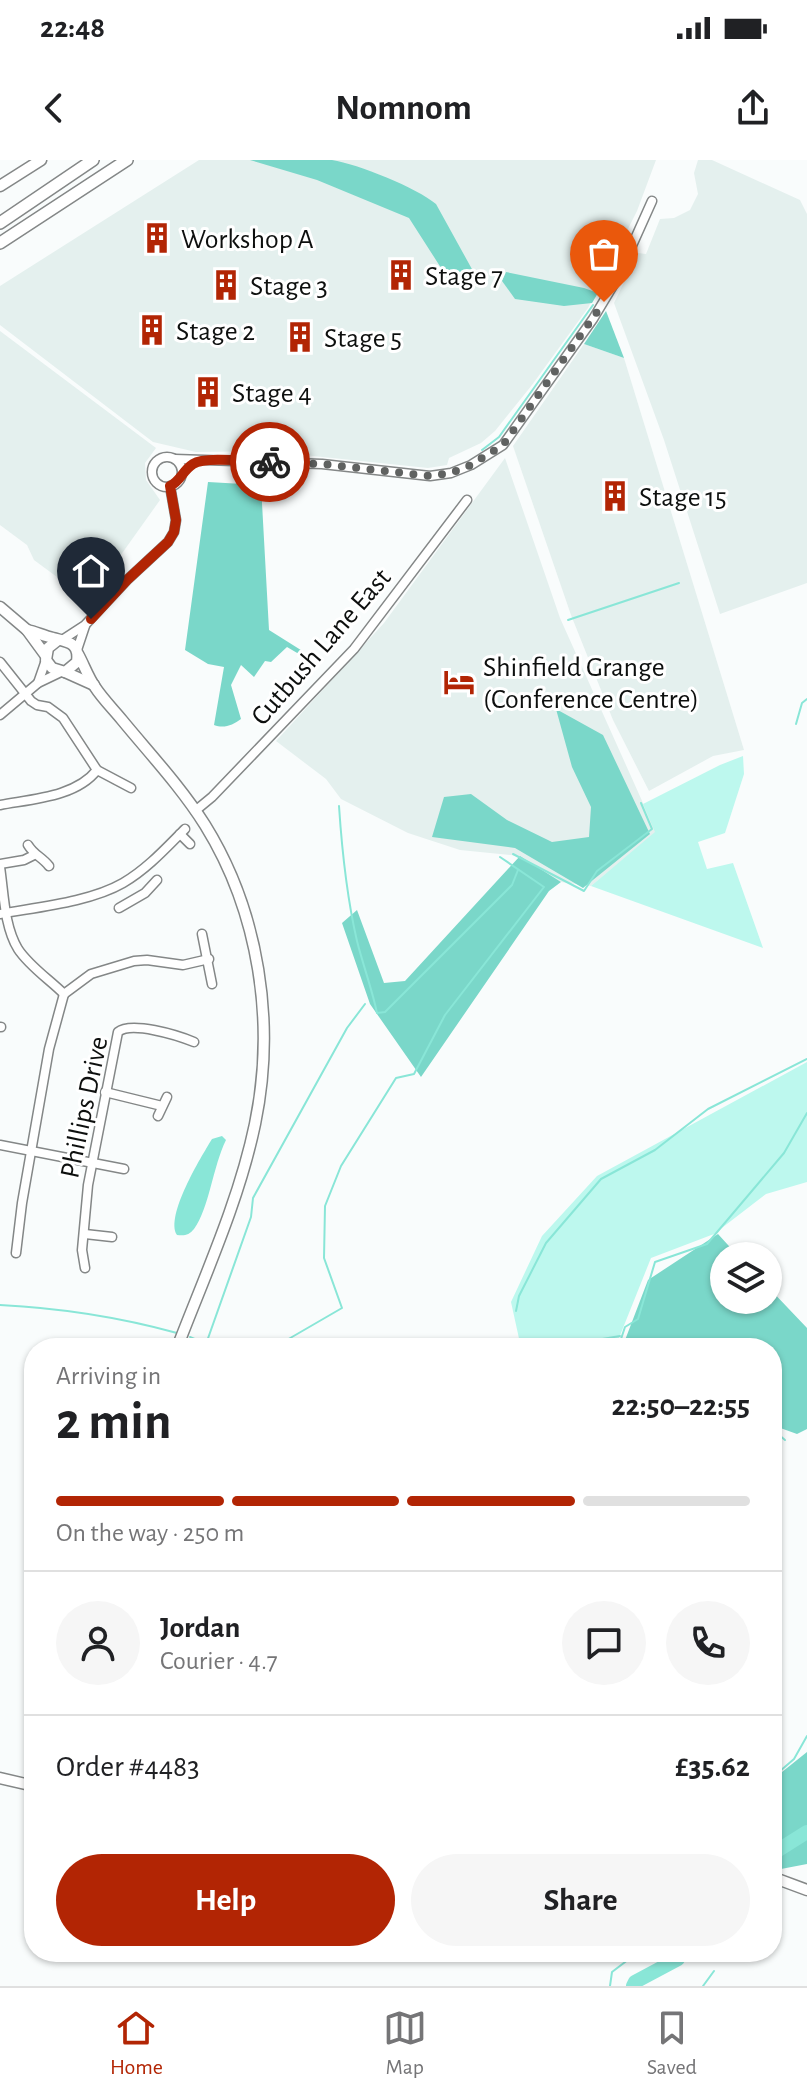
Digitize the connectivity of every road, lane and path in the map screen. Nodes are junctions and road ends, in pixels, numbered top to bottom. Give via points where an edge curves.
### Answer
1 (41, 160) edge
2 (93, 160) edge
3 (127, 160) edge
4 (0, 186) edge
5 (652, 201) dead end
6 (0, 223) edge
7 (0, 243) edge
8 (175, 459) junction
9 (197, 461) junction
10 (182, 472) junction
11 (170, 486) junction
12 (467, 500) dead end
13 (0, 607) edge
14 (85, 625) junction
15 (27, 630) junction
16 (60, 640) junction
17 (78, 652) junction
18 (46, 658) junction
19 (0, 662) edge
20 (63, 672) junction
21 (38, 683) junction
22 (94, 685) junction
23 (26, 693) junction
24 (0, 715) edge
25 (97, 770) junction
26 (131, 788) dead end
27 (0, 805) edge
28 (195, 811) junction
29 (190, 844) dead end
30 (28, 845) dead end
31 (34, 855) junction
32 (0, 866) edge
33 (49, 866) dead end
34 (157, 880) dead end
35 (125, 882) junction
36 (136, 899) junction
37 (119, 908) dead end
38 (3, 913) edge
39 (202, 934) dead end
40 (209, 959) junction
41 (212, 984) dead end
42 (64, 994) junction
43 (194, 1042) dead end
44 (105, 1092) junction
45 (167, 1097) dead end
46 (162, 1106) junction
47 (158, 1116) dead end
48 (0, 1145) edge
49 (31, 1151) junction
50 (92, 1163) junction
51 (124, 1169) dead end
52 (85, 1234) junction
53 (112, 1237) dead end
54 (16, 1253) dead end
55 (85, 1268) dead end
56 (181, 1338) edge
57 (0, 1778) edge
58 (24, 1784) edge
59 (782, 1881) edge
60 (806, 1890) edge

1 - 4 main road
2 - 6 highway
3 - 7 highway
5 - 9 street via 593,319 493,453 451,473 430,476 322,464
8 - 9 street
8 - 10 street
8 - 11 street via 161,458 153,467 156,482
9 - 10 street
10 - 11 street
11 - 14 street via 176,520 168,542
12 - 28 street, Cutbush Lane East via 354,649
13 - 15 main road
14 - 16 street
14 - 17 street
15 - 16 main road
15 - 18 main road
16 - 17 main road via 71,642
16 - 18 main road via 48,648
17 - 20 main road via 75,665
17 - 22 main road
18 - 20 main road
18 - 21 street
19 - 23 street
20 - 21 street
20 - 22 main road
21 - 23 street
22 - 28 main road
23 - 24 street
23 - 25 street via 63,718
25 - 26 street
25 - 27 street via 74,788
28 - 56 main road via 227,865 251,934 262,990 263,1056 245,1164
29 - 35 street via 183,831
30 - 31 street
31 - 32 street
31 - 33 street
32 - 38 street
34 - 36 street
35 - 36 street
35 - 38 street via 90,896
36 - 37 street
38 - 42 street via 18,948
39 - 40 street
40 - 41 street
40 - 42 street via 183,965 134,961 91,974
42 - 49 street
43 - 44 street, Phillips Drive via 170,1033 121,1028
44 - 46 street
44 - 50 street, Phillips Drive
45 - 46 street
46 - 47 street
48 - 49 street
49 - 50 street
49 - 54 street
50 - 51 street
50 - 52 street, Phillips Drive
52 - 53 street
52 - 55 street, Phillips Drive
57 - 58 main road
59 - 60 main road

